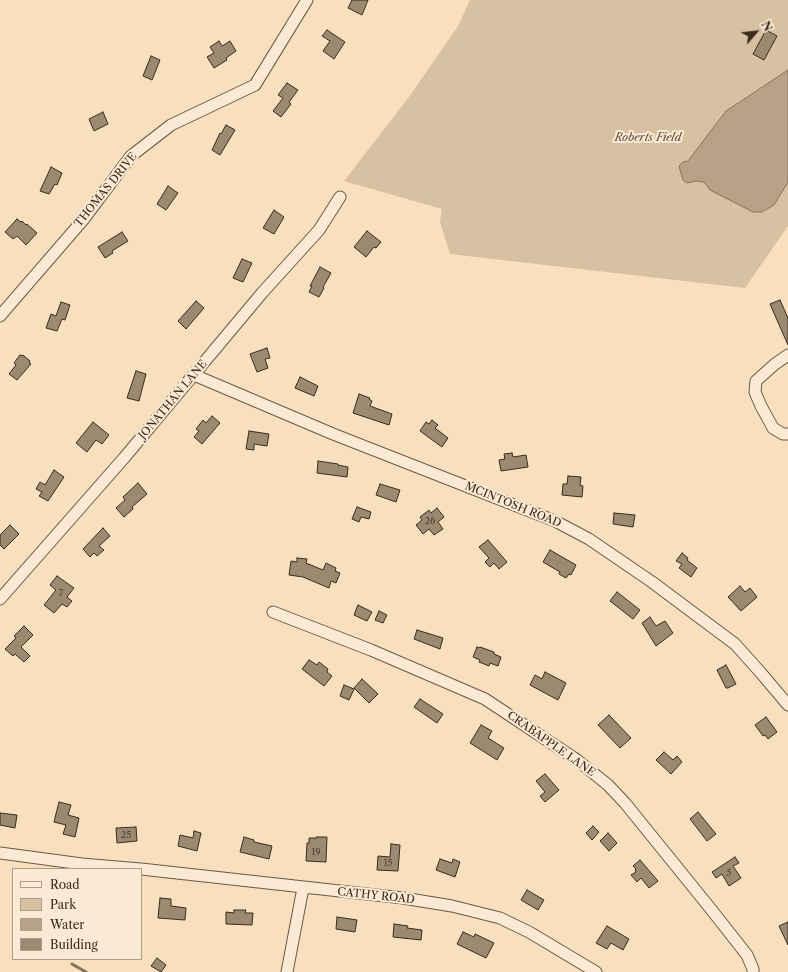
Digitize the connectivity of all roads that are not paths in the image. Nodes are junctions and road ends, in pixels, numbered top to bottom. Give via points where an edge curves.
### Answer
1 (307, 0) edge
2 (340, 197) dead end
3 (0, 316) edge
4 (788, 355) edge
5 (194, 375) junction
6 (788, 434) edge
7 (0, 599) edge
8 (273, 612) dead end
9 (788, 705) edge
10 (0, 853) edge
11 (129, 868) edge
12 (142, 869) edge
13 (303, 888) junction
14 (287, 972) edge
15 (596, 972) edge
16 (753, 972) edge

1 - 3 street, THOMAS DRIVE via 255,85 171,125 131,156 83,220
2 - 5 street, JONATHAN LANE via 318,230
4 - 6 street via 756,381 755,392 773,428
5 - 7 street, JONATHAN LANE
5 - 9 street, MCINTOSH ROAD via 333,434 555,522 589,539 735,644
8 - 16 street, CRABAPPLE LANE via 485,698 577,760 608,784 625,803 748,955
10 - 11 street, CATHY ROAD
12 - 13 street, CATHY ROAD
13 - 14 street
13 - 15 street, CATHY ROAD via 404,898 500,918 529,932

